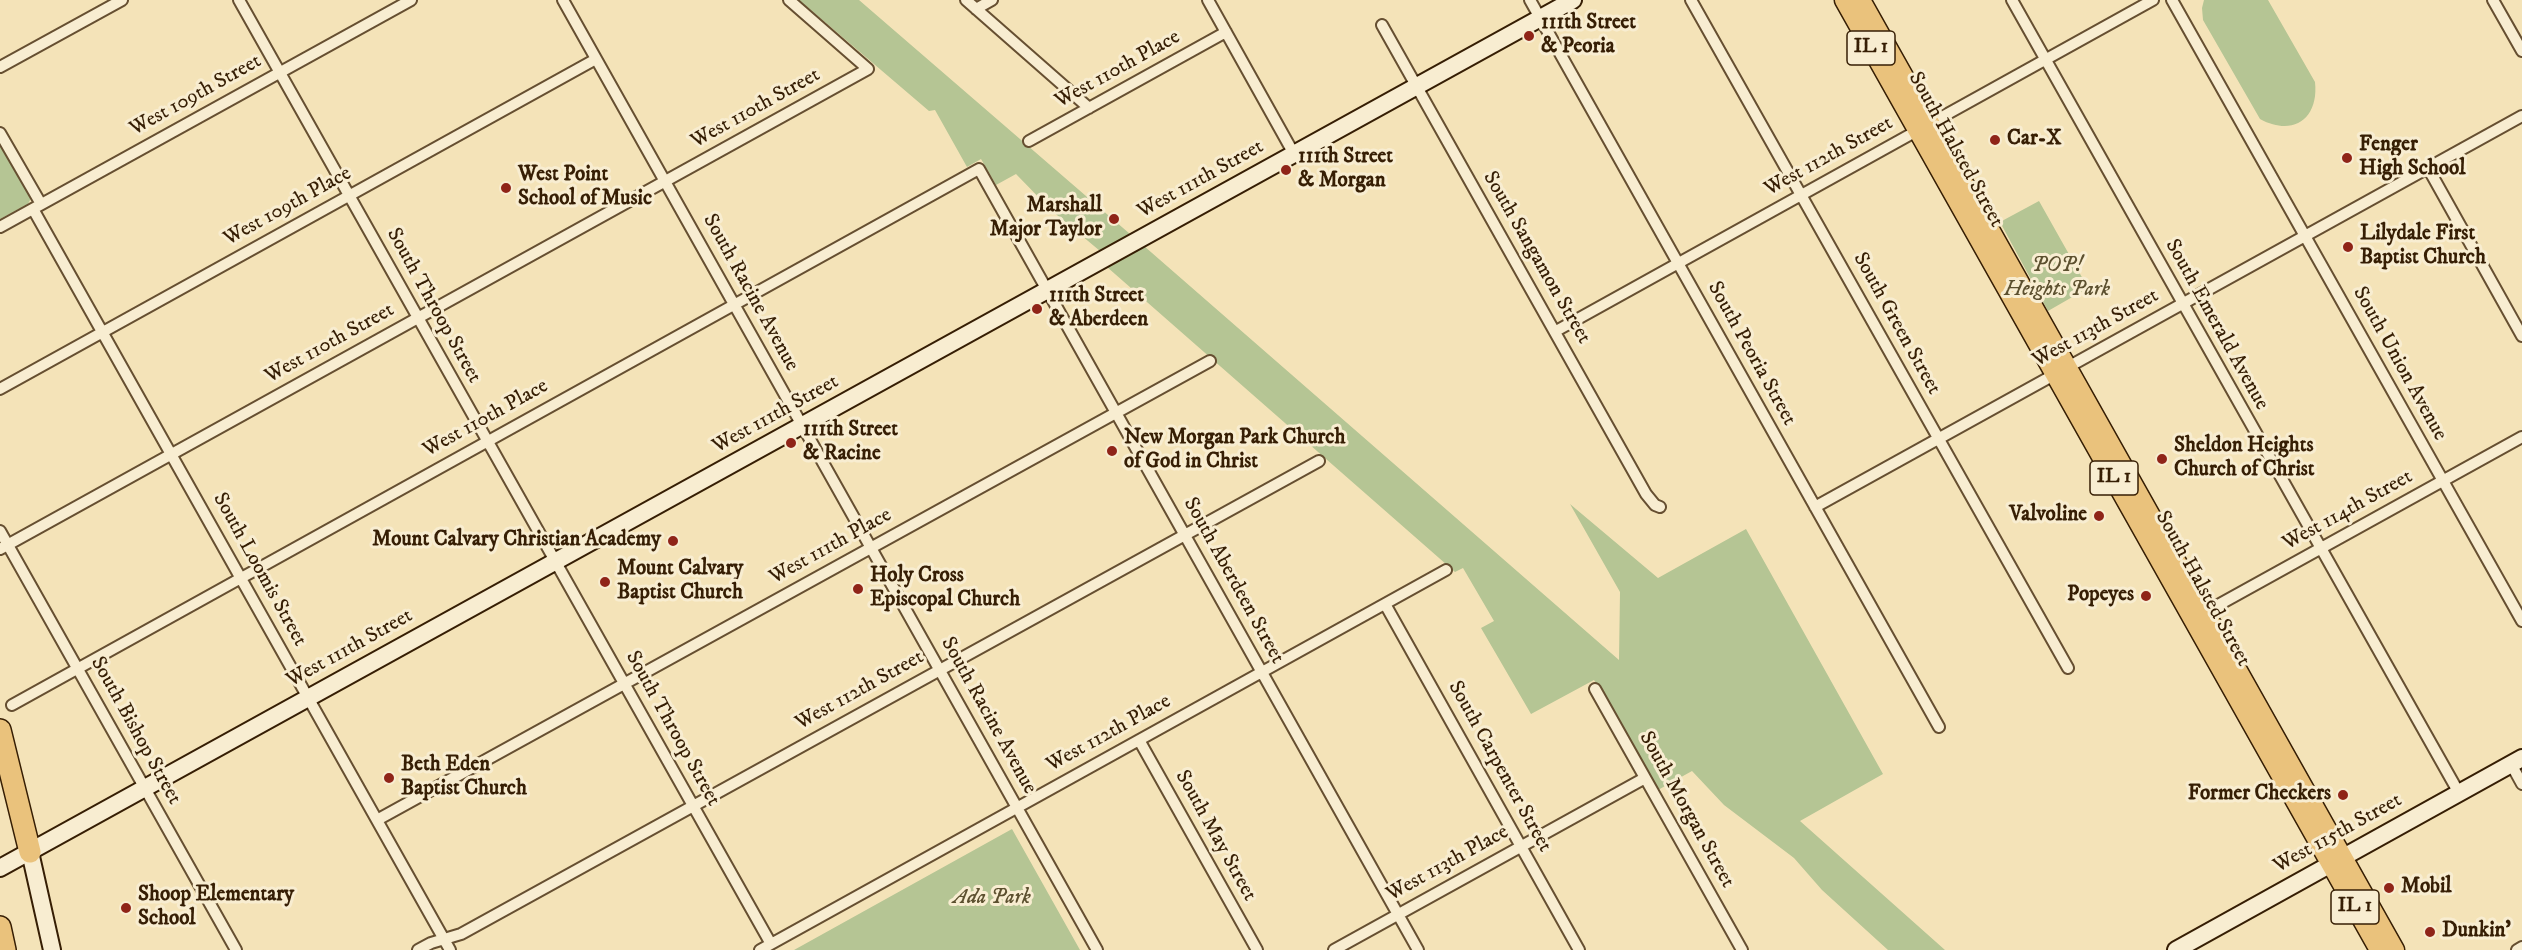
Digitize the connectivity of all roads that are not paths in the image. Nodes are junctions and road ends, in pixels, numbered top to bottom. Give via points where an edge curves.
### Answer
1 (122, 0) edge
2 (239, 0) edge
3 (411, 0) edge
4 (563, 0) edge
5 (789, 0) edge
6 (966, 0) edge
7 (992, 0) edge
8 (1208, 0) edge
9 (1530, 0) edge
10 (1573, 0) edge
11 (1691, 0) edge
12 (1844, 0) edge
13 (1861, 0) edge
14 (2012, 0) edge
15 (2152, 0) edge
16 (2172, 0) edge
17 (2493, 0) edge
18 (976, 9) junction
19 (1540, 18) junction
20 (1382, 25) dead end
21 (1226, 32) junction
22 (2522, 51) edge
23 (596, 59) junction
24 (2045, 60) junction
25 (0, 67) edge
26 (280, 72) junction
27 (1417, 86) junction
28 (1089, 108) junction
29 (2522, 116) edge
30 (1924, 127) junction
31 (0, 133) edge
32 (1029, 141) dead end
33 (1294, 154) junction
34 (2428, 168) junction
35 (979, 169) joint
36 (665, 181) junction
37 (349, 195) junction
38 (1801, 195) junction
39 (37, 207) junction
40 (0, 227) edge
41 (2305, 236) junction
42 (1677, 263) junction
43 (1048, 290) junction
44 (734, 304) junction
45 (2182, 304) junction
46 (418, 318) junction
47 (1556, 330) junction
48 (102, 332) junction
49 (2522, 336) edge
50 (1210, 361) dead end
51 (2061, 370) junction
52 (0, 389) edge
53 (1116, 412) junction
54 (802, 426) junction
55 (2522, 437) edge
56 (1938, 439) junction
57 (487, 441) junction
58 (171, 454) junction
59 (1319, 461) dead end
60 (2443, 481) junction
61 (1660, 507) dead end
62 (1815, 507) junction
63 (0, 531) edge
64 (1185, 535) junction
65 (4, 547) edge
66 (871, 548) junction
67 (2320, 549) junction
68 (555, 562) junction
69 (1446, 570) dead end
70 (240, 578) junction
71 (1385, 604) junction
72 (2199, 616) junction
73 (2522, 621) edge
74 (77, 668) junction
75 (2067, 668) dead end
76 (940, 670) junction
77 (1262, 672) junction
78 (624, 684) junction
79 (1595, 689) dead end
80 (308, 698) junction
81 (12, 705) dead end
82 (1938, 727) dead end
83 (0, 730) edge
84 (1139, 740) junction
85 (2516, 761) edge
86 (1645, 778) junction
87 (2522, 784) edge
88 (145, 788) junction
89 (2459, 793) junction
90 (693, 806) junction
91 (1017, 808) junction
92 (377, 820) junction
93 (1521, 846) junction
94 (27, 853) junction
95 (2337, 861) junction
96 (0, 868) edge
97 (1398, 914) junction
98 (0, 927) edge
99 (444, 939) junction
100 (771, 944) junction
101 (2522, 947) edge
102 (5, 950) edge
103 (52, 950) edge
104 (236, 950) edge
105 (418, 950) edge
106 (450, 950) edge
107 (760, 950) edge
108 (1097, 950) edge
109 (1257, 950) edge
110 (1334, 950) edge
111 (1418, 950) edge
112 (1580, 950) edge
113 (1742, 950) edge
114 (2176, 950) edge
115 (2379, 950) edge
116 (2395, 950) edge
117 (2517, 950) edge

1 - 25 street
2 - 26 street, South Throop Street
3 - 26 street, West 109th Street
4 - 23 street, South Racine Avenue
5 - 36 street, West 110th Street via 868,69
6 - 18 street
7 - 18 street
8 - 21 street
9 - 19 street, South Peoria Street
10 - 19 main road, West 111th Street
11 - 38 street, South Green Street
12 - 30 main road, South Halsted Street / IL 1
13 - 30 main road, South Halsted Street / IL 1
14 - 24 street, South Emerald Avenue
15 - 24 street, West 112th Street
16 - 41 street, South Union Avenue
17 - 22 street
18 - 28 street
19 - 27 main road, West 111th Street
19 - 42 street, South Peoria Street
20 - 27 street, South Sangamon Street
21 - 28 street, West 110th Place
21 - 33 street
23 - 36 street, South Racine Avenue
23 - 37 street, West 109th Place
24 - 30 street, West 112th Street
24 - 45 street, South Emerald Avenue
26 - 37 street, South Throop Street
26 - 39 street, West 109th Street
27 - 33 main road, West 111th Street
27 - 47 street, South Sangamon Street
28 - 32 street, West 110th Place
29 - 34 street, West 113th Street
30 - 38 street, West 112th Street
30 - 51 main road, South Halsted Street / IL 1
31 - 39 street, South Loomis Street
33 - 43 main road, West 111th Street
34 - 41 street, West 113th Street
34 - 49 street
35 - 43 street, South Aberdeen Street
35 - 44 street, West 110th Place
36 - 44 street, South Racine Avenue
36 - 46 street, West 110th Street
37 - 46 street, South Throop Street
37 - 48 street, West 109th Place
38 - 42 street, West 112th Street
38 - 56 street, South Green Street
39 - 40 street, West 109th Street
39 - 48 street, South Loomis Street
41 - 45 street, West 113th Street
41 - 60 street, South Union Avenue
42 - 47 street, West 112th Street
42 - 62 street, South Peoria Street
43 - 53 street, South Aberdeen Street
43 - 54 main road, West 111th Street
44 - 54 street, South Racine Avenue
44 - 57 street, West 110th Place
45 - 51 street, West 113th Street
45 - 67 street, South Emerald Avenue
46 - 57 street, South Throop Street
46 - 58 street, West 110th Street
47 - 61 street, South Sangamon Street via 1646,494
48 - 52 street, West 109th Place
48 - 58 street, South Loomis Street
50 - 53 street, West 111th Place
51 - 56 street, West 113th Street
51 - 72 main road, South Halsted Street / IL 1
53 - 64 street, South Aberdeen Street
53 - 66 street, West 111th Place
54 - 66 street, South Racine Avenue
54 - 68 main road, West 111th Street
55 - 60 street, West 114th Street
56 - 62 street, West 113th Street
56 - 75 street, South Green Street
57 - 68 street, South Throop Street
57 - 70 street, West 110th Place
58 - 65 street, West 110th Street
58 - 70 street, South Loomis Street
59 - 64 street, West 112th Street
60 - 67 street, West 114th Street
60 - 73 street, South Union Avenue
62 - 82 street, South Peoria Street
63 - 65 street, South Bishop Street
64 - 76 street, West 112th Street
64 - 77 street, South Aberdeen Street
65 - 74 street, South Bishop Street
66 - 76 street, South Racine Avenue
66 - 78 street, West 111th Place
67 - 72 street, West 114th Street
67 - 89 street, South Emerald Avenue
68 - 78 street, South Throop Street
68 - 80 main road, West 111th Street
69 - 71 street, West 112th Place
70 - 74 street, West 110th Place
70 - 80 street, South Loomis Street
71 - 77 street, West 112th Place
71 - 93 street, South Carpenter Street
72 - 95 main road, South Halsted Street / IL 1
74 - 81 street, West 110th Place
74 - 88 street, South Bishop Street
76 - 90 street, West 112th Street
76 - 91 street, South Racine Avenue
77 - 84 street, West 112th Place
77 - 97 street, South Aberdeen Street
78 - 90 street, South Throop Street
78 - 92 street, West 111th Place
79 - 86 street, South Morgan Street
80 - 88 main road, West 111th Street
80 - 92 street, South Loomis Street
83 - 94 highway
84 - 91 street, West 112th Place
84 - 109 street, South May Street
85 - 87 street
85 - 89 main road, West 115th Street
86 - 93 street, West 113th Place
86 - 113 street, South Morgan Street
88 - 94 main road, West 111th Street
88 - 104 street, South Bishop Street
89 - 95 main road, West 115th Street
90 - 99 street, West 112th Street via 461,934
90 - 100 street, South Throop Street
91 - 100 street, West 112th Place
91 - 108 street, South Racine Avenue
92 - 99 street, South Loomis Street
93 - 97 street, West 113th Place
93 - 112 street, South Carpenter Street
94 - 96 main road, West 111th Street
94 - 103 main road
95 - 114 main road, West 115th Street
95 - 115 main road, South Halsted Street / IL 1
95 - 116 main road, South Halsted Street / IL 1
97 - 110 street, West 113th Place
97 - 111 street, South Aberdeen Street
98 - 102 highway
99 - 105 street, West 112th Street
99 - 106 street, South Loomis Street
100 - 107 street, West 112th Place
101 - 117 street

